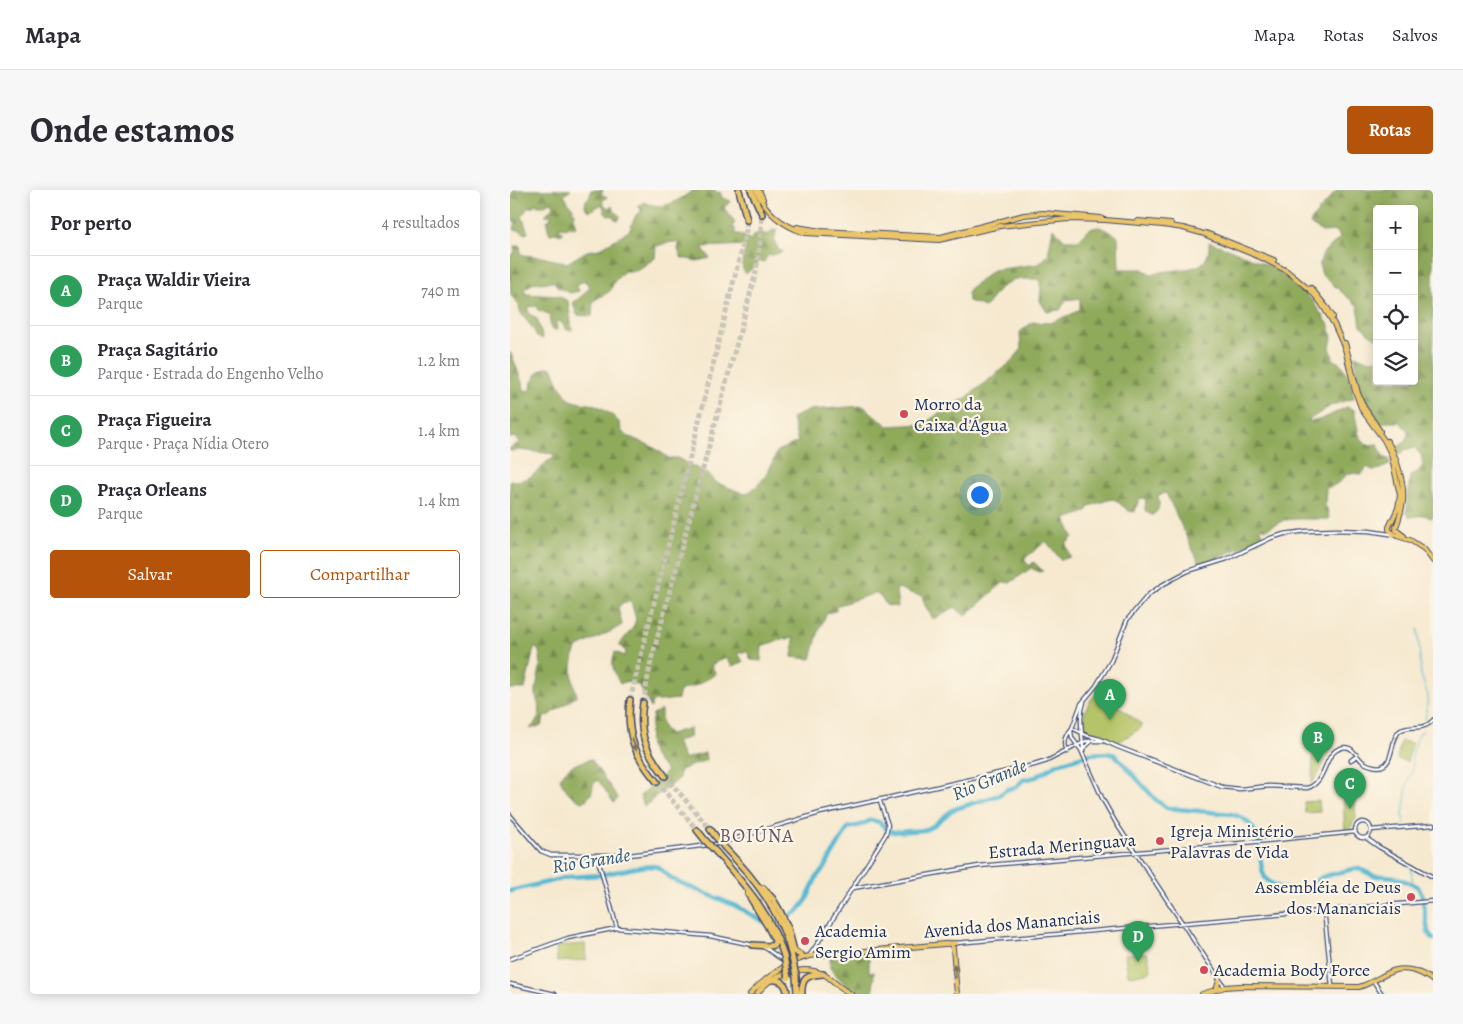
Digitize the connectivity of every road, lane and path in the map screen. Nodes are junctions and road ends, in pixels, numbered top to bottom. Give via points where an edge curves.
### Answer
1 (739, 190) edge
2 (751, 190) edge
3 (758, 190) edge
4 (762, 214) tunnel mouth
5 (1043, 214) junction
6 (1024, 215) junction
7 (747, 220) tunnel mouth
8 (1045, 221) junction
9 (1025, 223) junction
10 (1392, 529) junction
11 (1376, 532) junction
12 (1383, 534) junction
13 (1397, 536) junction
14 (1410, 540) junction
15 (1433, 561) edge
16 (630, 700) tunnel mouth
17 (1084, 700) junction
18 (643, 703) tunnel mouth
19 (1433, 720) edge
20 (1072, 728) junction
21 (1082, 734) junction
22 (1093, 740) junction
23 (1105, 741) junction
24 (1083, 742) junction
25 (1077, 746) junction
26 (1067, 752) junction
27 (1083, 752) junction
28 (1357, 756) junction
29 (1352, 760) dead end
30 (665, 776) tunnel mouth
31 (657, 782) tunnel mouth
32 (879, 799) junction
33 (510, 815) edge
34 (1433, 825) edge
35 (710, 829) tunnel mouth
36 (697, 830) tunnel mouth
37 (1371, 830) junction
38 (1355, 832) junction
39 (1368, 837) junction
40 (1136, 852) junction
41 (597, 856) junction
42 (1433, 877) edge
43 (857, 882) junction
44 (862, 886) junction
45 (853, 888) junction
46 (1433, 901) edge
47 (1324, 910) junction
48 (1176, 914) junction
49 (1191, 922) junction
50 (1182, 923) junction
51 (1170, 924) junction
52 (771, 927) junction
53 (617, 928) junction
54 (785, 928) junction
55 (1187, 931) junction
56 (956, 943) joint
57 (753, 945) junction
58 (816, 946) junction
59 (952, 946) junction
60 (825, 954) junction
61 (806, 957) junction
62 (510, 959) edge
63 (794, 959) junction
64 (822, 974) junction
65 (770, 980) junction
66 (1220, 981) junction
67 (1433, 981) edge
68 (1374, 982) junction
69 (510, 984) edge
70 (1225, 988) junction
71 (1332, 988) junction
72 (1216, 990) junction
73 (555, 994) edge
74 (750, 994) edge
75 (757, 994) edge
76 (788, 994) edge
77 (797, 994) edge
78 (802, 994) edge
79 (851, 994) edge
80 (957, 994) edge
81 (1202, 994) edge
82 (1382, 994) edge

1 - 7 highway
2 - 4 highway
3 - 6 main road via 777,216 807,230 941,237
3 - 9 main road via 770,213 805,233 939,240
5 - 6 main road
5 - 8 main road via 1048,216
5 - 10 main road via 1185,226 1265,256 1301,278 1322,300 1336,322 1348,350 1364,407 1394,455 1403,498
6 - 9 main road via 1020,219
8 - 9 main road
8 - 10 main road via 1097,220 1184,228 1262,258 1299,280 1321,303 1334,324 1345,349 1360,405 1391,454 1400,495
10 - 11 street
10 - 12 main road
10 - 13 main road
10 - 14 main road
11 - 12 street
11 - 17 street via 1322,530 1284,534 1227,559 1188,571 1162,585 1148,595 1128,620 1111,661
12 - 13 street
13 - 14 main road
14 - 15 main road via 1424,549
16 -> 31 highway via 633,744 642,763
17 - 20 street
17 - 21 street via 1080,714
18 - 30 highway via 641,724 645,745
19 - 28 street via 1426,726 1400,730 1390,758 1383,765 1376,767
20 - 21 street
20 - 25 street via 1071,735
20 - 26 street via 1065,739
21 - 23 street
21 - 24 street
22 - 23 street
22 - 24 street
22 - 27 street
23 - 28 street via 1234,789 1312,787 1339,748 1351,748
24 - 25 street
24 - 27 street
25 - 26 street
25 - 27 street
26 - 32 street via 1034,766
27 - 40 street via 1103,800
28 - 29 street
32 - 41 street via 820,813 725,843
32 - 43 street via 888,824 886,834
33 - 41 street via 545,854
34 - 37 street
35 - 54 highway, bridge via 773,899
36 - 52 highway, bridge via 759,903
37 - 38 street via 1362,822 1356,826
37 - 39 street
38 - 39 street via 1358,837
38 - 40 street, Estrada Meringuava
39 - 42 street
40 - 44 street, Estrada Meringuava via 979,866
40 - 48 street
41 - 53 street
43 - 44 street
43 - 45 street
44 - 45 street, Estrada Meringuava
45 - 58 street
46 - 47 street, Avenida dos Mananciais
47 - 49 street, Avenida dos Mananciais
47 - 71 street
48 - 50 street
48 - 51 street
49 - 50 street, Avenida dos Mananciais
49 - 55 street
50 - 51 street, Avenida dos Mananciais
50 - 55 street
51 - 56 street, Avenida dos Mananciais
52 - 57 highway via 774,945
52 - 76 highway, bridge via 784,956
53 - 57 street via 710,936
53 - 62 street via 568,938
54 - 61 highway via 794,951
54 - 63 highway
55 - 66 street
56 - 59 main road
57 - 63 street via 783,960
58 - 60 street via 818,952
58 - 61 street
59 - 60 main road, Avenida dos Mananciais
80 -> 59 main road
60 - 61 main road, Avenida dos Mananciais
61 - 63 main road, Avenida dos Mananciais
63 - 74 main road, Avenida dos Mananciais
63 - 77 highway, bridge
64 - 65 main road via 801,970
64 - 78 highway via 805,980
64 - 79 main road
65 - 75 main road
65 - 76 highway via 782,982
66 - 70 street
66 - 72 main road
67 - 68 main road via 1420,972 1400,970
68 - 71 main road via 1360,987
68 - 82 street
69 - 73 street
70 - 71 main road
70 - 72 main road
72 - 81 main road

